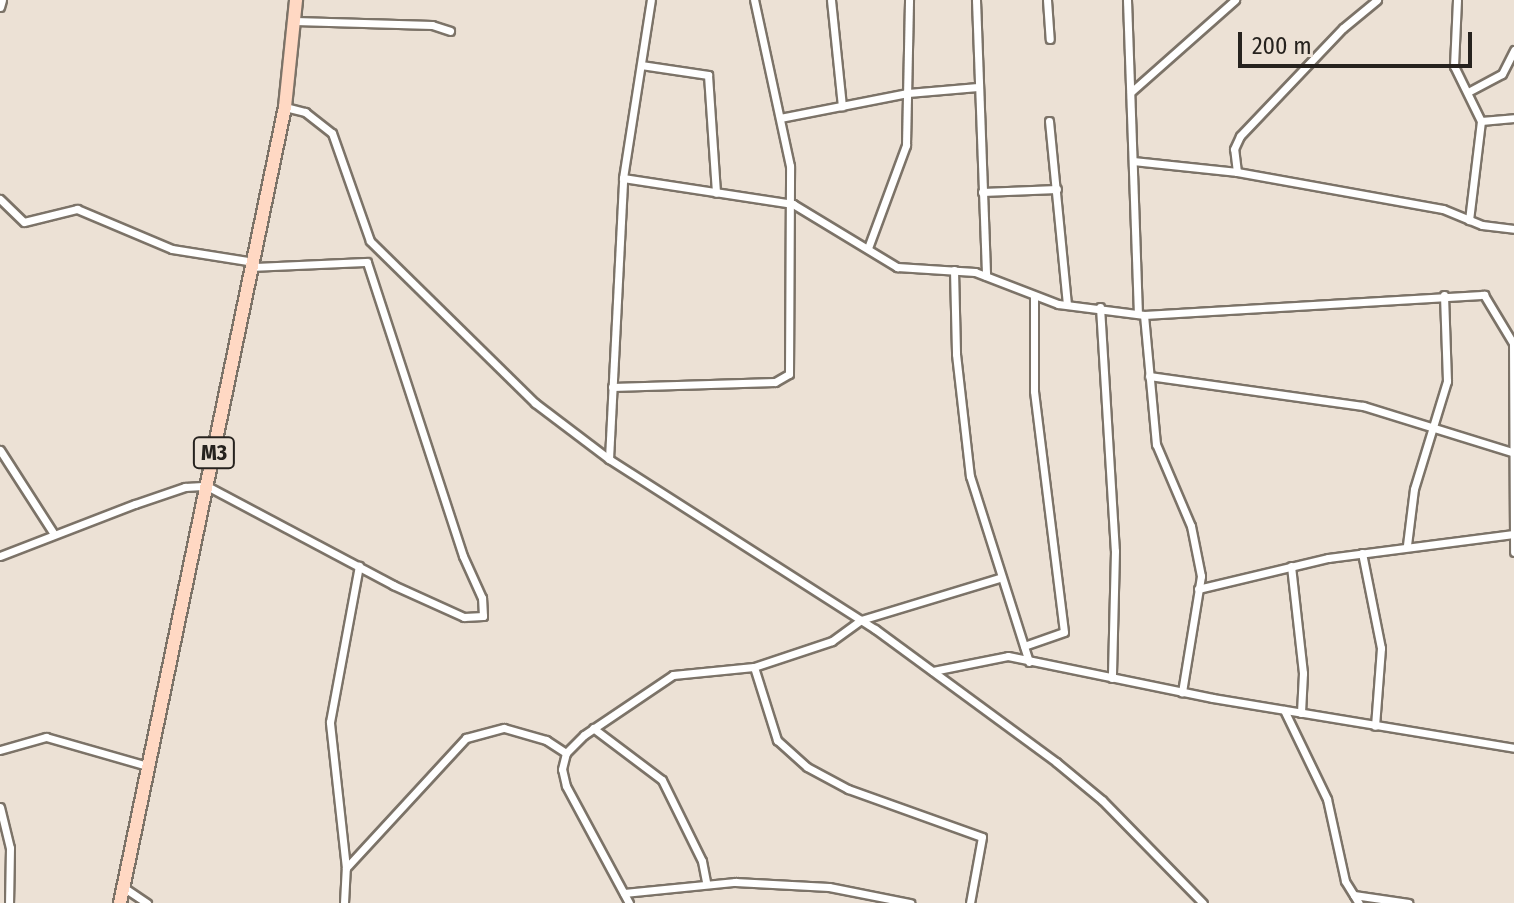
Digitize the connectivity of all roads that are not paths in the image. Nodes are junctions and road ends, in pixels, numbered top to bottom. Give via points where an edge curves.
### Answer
1 (2, 0) edge
2 (296, 0) edge
3 (651, 0) edge
4 (754, 0) edge
5 (831, 0) edge
6 (909, 0) edge
7 (976, 0) edge
8 (1047, 0) edge
9 (1127, 0) edge
10 (1235, 0) edge
11 (1377, 0) edge
12 (1457, 0) edge
13 (0, 7) edge
14 (295, 21) junction
15 (450, 31) dead end
16 (1050, 39) dead end
17 (1514, 50) edge
18 (641, 65) junction
19 (978, 87) junction
20 (1131, 92) junction
21 (1468, 92) junction
22 (908, 93) junction
23 (842, 106) junction
24 (285, 107) junction
25 (780, 118) junction
26 (1514, 118) edge
27 (1049, 121) dead end
28 (1481, 121) junction
29 (1133, 161) junction
30 (1237, 172) junction
31 (623, 178) junction
32 (1057, 189) junction
33 (982, 192) junction
34 (716, 193) junction
35 (0, 199) edge
36 (793, 204) junction
37 (1469, 220) junction
38 (1514, 229) edge
39 (868, 248) junction
40 (384, 256) junction
41 (367, 262) junction
42 (254, 264) junction
43 (954, 270) junction
44 (986, 276) junction
45 (1444, 295) junction
46 (1034, 296) junction
47 (1067, 304) junction
48 (1100, 307) junction
49 (1141, 314) junction
50 (1514, 343) edge
51 (1149, 376) junction
52 (612, 387) junction
53 (1436, 429) junction
54 (0, 450) edge
55 (1512, 452) edge
56 (609, 459) junction
57 (207, 486) junction
58 (54, 534) junction
59 (1513, 534) edge
60 (1407, 545) junction
61 (1514, 552) edge
62 (1362, 553) junction
63 (0, 556) edge
64 (359, 566) junction
65 (1291, 566) junction
66 (999, 578) junction
67 (1198, 589) junction
68 (861, 620) junction
69 (1024, 646) junction
70 (1029, 662) junction
71 (754, 667) junction
72 (933, 671) junction
73 (1112, 678) junction
74 (1182, 692) junction
75 (1284, 710) junction
76 (1301, 713) junction
77 (1375, 726) junction
78 (593, 728) junction
79 (1514, 748) edge
80 (0, 750) edge
81 (566, 753) junction
82 (147, 766) junction
83 (0, 807) edge
84 (346, 868) junction
85 (706, 882) junction
86 (123, 887) junction
87 (624, 893) junction
88 (1354, 895) junction
89 (9, 903) edge
90 (120, 903) edge
91 (147, 903) edge
92 (344, 903) edge
93 (629, 903) edge
94 (910, 903) edge
95 (970, 903) edge
96 (1203, 903) edge
97 (1359, 903) edge
98 (1408, 903) edge

1 - 13 street
2 - 14 main road, M3
3 - 18 street
4 - 25 street
5 - 23 street
6 - 22 street
7 - 19 street
8 - 16 street
9 - 20 street
10 - 20 street
11 - 30 street via 1333,38 1240,136 1234,149
12 - 21 street via 1454,66
14 - 15 street via 432,25
14 - 24 main road, M3
17 - 21 street via 1502,74
18 - 31 street
18 - 34 street via 708,75
19 - 22 street
19 - 33 street
20 - 29 street
21 - 28 street
22 - 23 street
22 - 39 street via 899,173
23 - 25 street
24 - 40 street via 305,112 332,133 364,229
24 - 42 main road, M3
25 - 36 street
26 - 28 street
27 - 32 street
28 - 37 street
29 - 30 street
29 - 49 street
30 - 37 street via 1443,209
31 - 34 street
31 - 52 street
32 - 33 street
32 - 47 street
33 - 44 street
34 - 36 street
35 - 42 street via 24,222 77,209 172,249
36 - 39 street
36 - 52 street via 789,374 775,382
37 - 38 street
39 - 43 street via 897,267
40 - 41 street
40 - 56 street via 535,403
41 - 42 street
41 - 64 street via 463,556 482,598 483,616 464,617
42 - 57 main road, M3
43 - 44 street
43 - 66 street via 966,449
44 - 46 street
45 - 49 street via 1264,311
45 - 50 street via 1484,295
45 - 53 street via 1450,347
46 - 47 street
46 - 69 street via 1034,391 1064,632
47 - 48 street
48 - 49 street
48 - 73 street via 1115,551
49 - 51 street
50 - 55 street
51 - 53 street via 1363,406
51 - 67 street via 1156,444 1191,526
52 - 56 street
53 - 55 street
53 - 60 street via 1414,489
54 - 58 street
55 - 59 street
56 - 68 street
57 - 58 street via 175,491
57 - 64 street
57 - 82 main road, M3
58 - 63 street
59 - 60 street
59 - 61 street
60 - 62 street
62 - 65 street
62 - 77 street via 1381,648
64 - 84 street via 330,722
65 - 67 street
65 - 76 street via 1303,673
66 - 68 street
66 - 69 street
67 - 74 street
68 - 71 street via 832,641
68 - 72 street
69 - 70 street
70 - 72 street via 1000,656
70 - 73 street
71 - 78 street via 673,675
71 - 95 street via 780,745 807,767 848,789 982,837
72 - 96 street via 1102,800
73 - 74 street
74 - 75 street
75 - 76 street
75 - 88 street via 1327,799 1345,881
76 - 77 street
77 - 79 street
78 - 81 street
78 - 85 street via 662,780 702,861
80 - 82 street via 46,737
81 - 84 street via 546,740 504,728 466,738
81 - 87 street via 566,786
82 - 86 main road, M3
83 - 89 street via 10,848
84 - 92 street
85 - 87 street
85 - 94 street via 829,887
86 - 90 main road, M3
86 - 91 street
87 - 93 street
88 - 97 street
88 - 98 street

